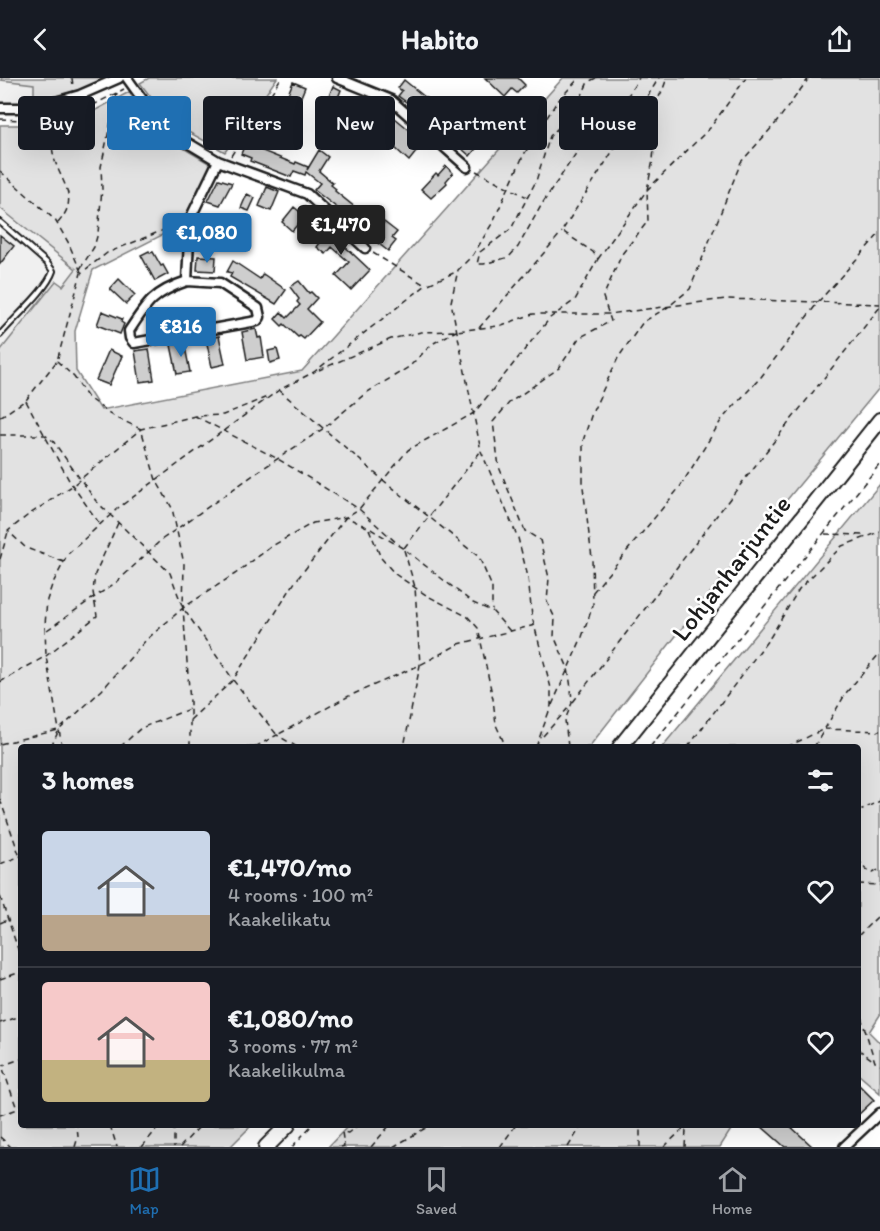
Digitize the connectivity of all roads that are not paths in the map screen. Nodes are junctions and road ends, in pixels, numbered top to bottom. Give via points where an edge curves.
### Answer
1 (119, 78) edge
2 (337, 78) edge
3 (130, 81) edge
4 (0, 108) edge
5 (222, 163) junction
6 (467, 167) road end
7 (0, 222) edge
8 (365, 248) road end
9 (187, 281) junction
10 (0, 335) edge
11 (880, 420) edge
12 (622, 744) edge
13 (880, 1113) edge
14 (285, 1128) edge
15 (266, 1147) edge
16 (843, 1147) edge

1 - 4 street via 80,95 34,108
2 - 6 street via 391,100
3 - 5 street via 163,128
5 - 8 street via 307,194
5 - 9 street via 190,219
7 - 10 lane via 53,271
9 - 9 street via 220,283 258,309 260,317 257,321 134,343 129,331 157,293
11 - 12 highway, Lohjanharjuntie
13 - 16 street
14 - 15 highway

